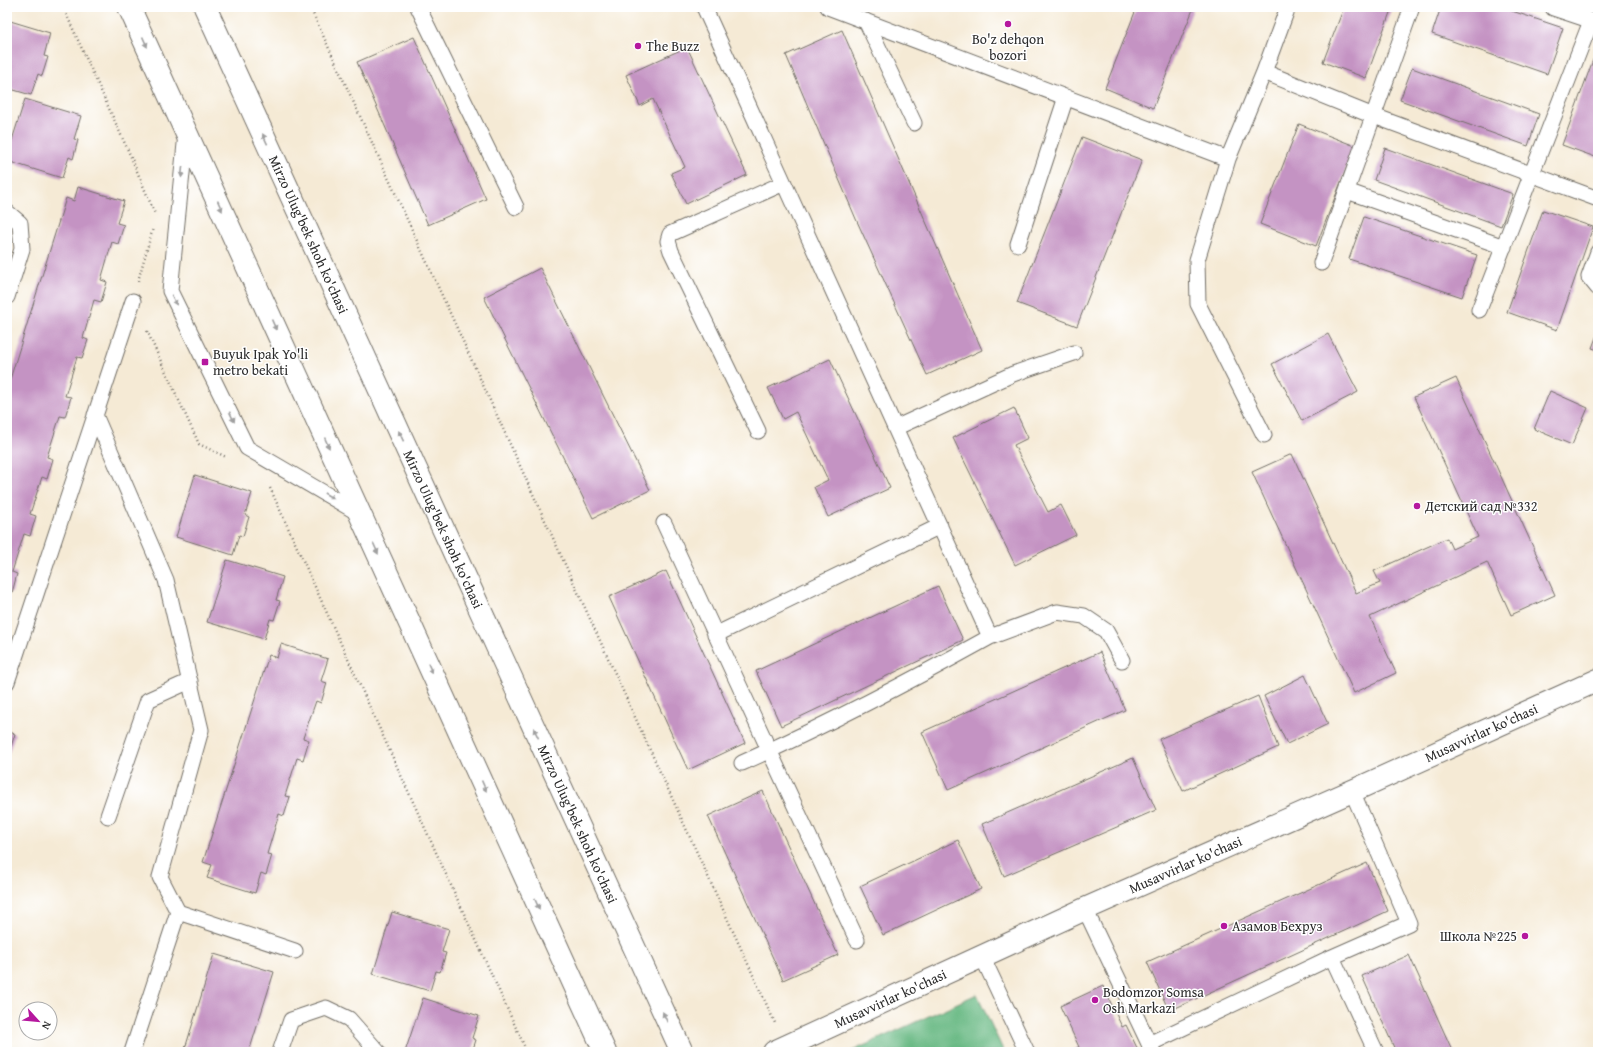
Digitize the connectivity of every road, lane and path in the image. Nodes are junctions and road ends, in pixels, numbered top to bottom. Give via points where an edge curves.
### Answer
1 (63, 7) edge
2 (129, 7) edge
3 (205, 7) edge
4 (310, 7) edge
5 (418, 7) edge
6 (704, 7) edge
7 (828, 7) edge
8 (1288, 7) edge
9 (1412, 7) edge
10 (1552, 7) edge
11 (866, 21) junction
12 (1594, 22) edge
13 (1264, 72) junction
14 (1066, 97) junction
15 (1373, 116) junction
16 (914, 123) dead end
17 (186, 133) junction
18 (1228, 159) junction
19 (1531, 174) junction
20 (784, 183) junction
21 (1347, 191) junction
22 (1598, 199) edge
23 (516, 206) dead end
24 (7, 212) edge
25 (156, 216) dead end
26 (154, 223) dead end
27 (1018, 244) dead end
28 (1504, 247) junction
29 (1598, 252) edge
30 (1321, 263) dead end
31 (1598, 288) edge
32 (7, 297) edge
33 (133, 301) junction
34 (1479, 310) dead end
35 (1074, 353) dead end
36 (95, 415) junction
37 (895, 428) junction
38 (758, 431) dead end
39 (1264, 434) dead end
40 (228, 457) dead end
41 (270, 487) dead end
42 (360, 514) junction
43 (664, 523) dead end
44 (940, 526) junction
45 (715, 635) junction
46 (990, 637) junction
47 (1122, 660) dead end
48 (1598, 680) edge
49 (190, 681) junction
50 (7, 682) edge
51 (768, 751) junction
52 (742, 763) dead end
53 (1352, 791) junction
54 (108, 816) dead end
55 (1085, 909) junction
56 (178, 912) junction
57 (857, 940) dead end
58 (295, 951) dead end
59 (982, 956) junction
60 (1332, 957) junction
61 (777, 1029) dead end
62 (1151, 1048) edge
63 (132, 1052) edge
64 (280, 1052) edge
65 (378, 1052) edge
66 (527, 1052) edge
67 (605, 1052) edge
68 (682, 1052) edge
69 (774, 1052) edge
70 (1027, 1052) edge
71 (1376, 1052) edge

1 - 25 path
2 -> 17 main road
68 -> 3 main road, Mirzo Ulug'bek shoh ko'chasi
4 - 61 path
5 - 23 lane
6 - 20 lane
7 - 11 lane
8 - 13 lane
9 - 15 lane
10 - 12 lane
11 - 14 lane
11 - 16 lane
12 - 19 lane
13 - 15 lane
13 - 18 lane
14 - 18 lane
14 - 27 lane
15 - 19 lane
15 - 21 lane
17 -> 42 main road
17 -> 42 lane via 170,291 247,448
18 - 39 lane via 1197,260 1198,304
19 - 22 lane
19 - 28 lane
20 - 37 lane
20 - 38 lane via 670,234 668,241 670,251
21 - 28 lane
21 - 30 lane
24 - 32 lane via 20,223 22,249
26 - 33 path
28 - 34 lane
29 - 31 lane via 1589,277
33 - 36 lane
33 - 40 path via 199,444
35 - 37 lane via 1013,374
36 - 49 lane via 166,580
36 - 50 lane
37 - 44 lane
41 - 66 path
42 -> 67 main road
43 - 45 lane
44 - 45 lane
44 - 46 lane
45 - 51 lane
46 - 47 lane via 1057,612 1084,616 1106,630
46 - 51 lane via 797,739
48 - 53 main road, Musavvirlar ko'chasi
49 - 54 lane via 148,700
49 - 56 lane via 201,730 160,877
51 - 52 lane
51 - 57 lane
53 - 55 main road, Musavvirlar ko'chasi
53 - 60 lane via 1410,923
55 - 59 main road, Musavvirlar ko'chasi
55 - 62 lane
56 - 58 lane
56 - 63 lane
59 - 69 main road, Musavvirlar ko'chasi
59 - 70 lane
60 - 62 lane
60 - 71 lane
64 - 65 lane via 291,1020 326,1008 349,1019

